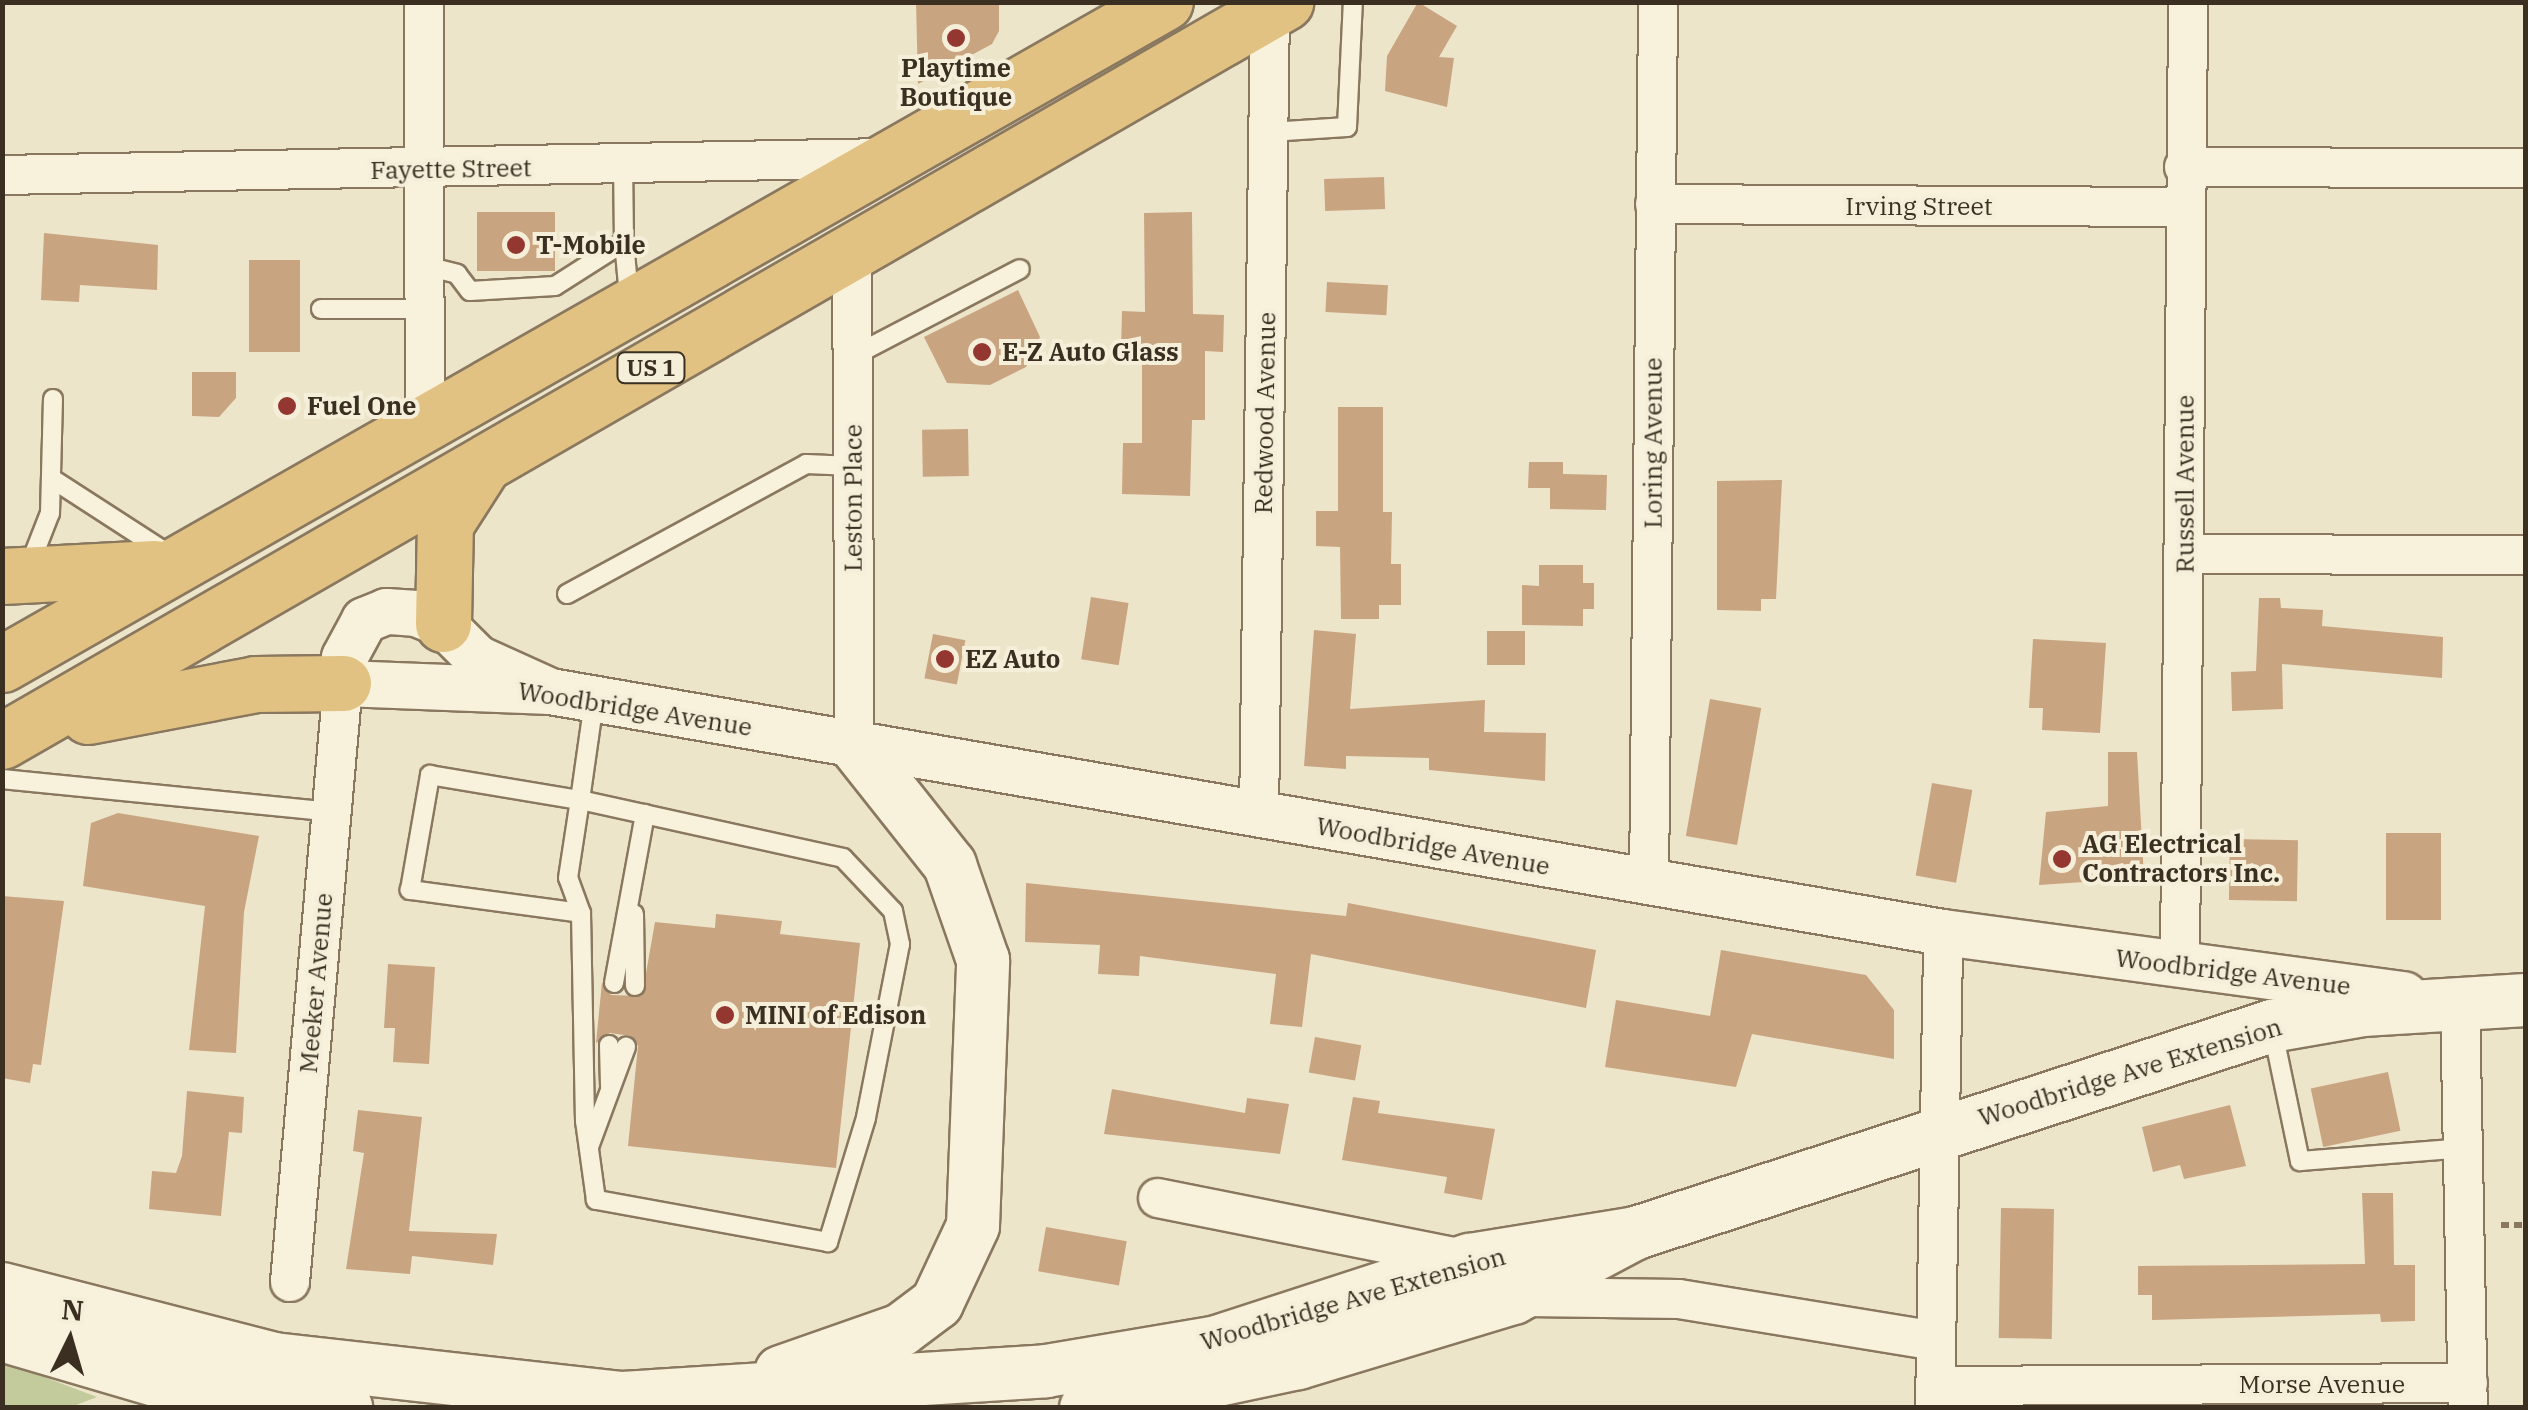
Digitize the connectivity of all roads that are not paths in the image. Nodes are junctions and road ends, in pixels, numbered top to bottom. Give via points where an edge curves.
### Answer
1 (424, 2) edge
2 (1165, 2) edge
3 (1353, 2) edge
4 (1658, 2) edge
5 (2188, 2) edge
6 (1278, 6) edge
7 (1270, 132) junction
8 (900, 158) junction
9 (624, 165) junction
10 (2184, 167) junction
11 (2526, 168) edge
12 (424, 170) junction
13 (2, 175) edge
14 (1654, 204) junction
15 (2184, 207) junction
16 (624, 242) junction
17 (852, 250) junction
18 (426, 266) junction
19 (1020, 269) dead end
20 (322, 308) dead end
21 (426, 309) junction
22 (631, 309) junction
23 (852, 356) junction
24 (54, 399) dead end
25 (425, 420) junction
26 (853, 466) junction
27 (481, 468) junction
28 (54, 480) junction
29 (2186, 554) junction
30 (2526, 555) edge
31 (183, 564) junction
32 (13, 577) edge
33 (567, 594) dead end
34 (443, 624) junction
35 (2, 664) edge
36 (342, 683) junction
37 (550, 691) junction
38 (594, 699) junction
39 (855, 744) junction
40 (7, 751) edge
41 (580, 800) junction
42 (330, 812) junction
43 (645, 814) junction
44 (1259, 816) junction
45 (1649, 883) junction
46 (633, 908) junction
47 (581, 913) junction
48 (1943, 932) junction
49 (2180, 966) junction
50 (614, 983) dead end
51 (635, 986) dead end
52 (2526, 1000) edge
53 (2460, 1001) junction
54 (2272, 1026) junction
55 (618, 1046) dead end
56 (1938, 1130) junction
57 (589, 1148) junction
58 (2465, 1148) junction
59 (1158, 1198) dead end
60 (1636, 1233) junction
61 (1470, 1260) junction
62 (290, 1282) dead end
63 (2, 1289) edge
64 (1513, 1298) junction
65 (2, 1335) edge
66 (1936, 1341) junction
67 (2468, 1395) edge
68 (1935, 1397) edge
69 (622, 1398) junction
70 (346, 1408) edge
71 (1086, 1408) edge

1 - 12 street
2 - 8 highway, US 1
3 - 7 lane via 1347,127
4 - 14 street, Loring Avenue
5 - 10 street, Russell Avenue
6 - 7 street, Redwood Avenue
6 - 17 highway, US 1
7 - 44 street, Redwood Avenue
8 - 9 street, Fayette Street
8 - 22 highway, US 1
9 - 12 street, Fayette Street
9 - 16 lane
10 - 11 street
10 - 15 street, Russell Avenue
12 - 13 street, Fayette Street
12 - 18 street
14 - 15 street, Irving Street
14 - 45 street, Loring Avenue
15 - 29 street, Russell Avenue
16 - 18 lane via 556,286 515,293 470,290 457,274
16 - 22 lane
17 - 23 street, Leston Place
17 - 27 highway, US 1
18 - 21 street
19 - 23 lane
20 - 21 lane
21 - 25 street
22 - 25 highway, US 1
23 - 26 street, Leston Place
24 - 28 lane
25 - 31 highway, US 1
26 - 33 lane via 806,464
26 - 39 street, Leston Place
27 - 34 highway via 445,524
27 - 40 highway, US 1
28 - 31 lane
28 - 32 lane via 41,545
29 - 30 street
29 - 49 street, Russell Avenue
31 - 32 highway
31 - 35 highway, US 1
34 - 36 street via 386,611 364,620 350,638
34 - 37 street via 477,658
36 - 37 street, Woodbridge Avenue
36 - 40 highway via 180,694
36 - 42 street, Meeker Avenue
37 - 38 street, Woodbridge Avenue
38 - 39 street, Woodbridge Avenue
38 - 41 lane
39 - 44 street, Woodbridge Avenue
39 - 69 main road via 950,865 982,960 974,1226 958,1272 937,1303 900,1330 841,1354 768,1376
40 - 42 lane
41 - 43 lane
41 - 47 lane via 568,878
41 - 47 lane via 430,774 410,890
42 - 62 street, Meeker Avenue
43 - 46 lane
43 - 57 lane via 843,858 893,911 900,944 866,1118 828,1242 596,1200
44 - 45 street, Woodbridge Avenue
45 - 48 street, Woodbridge Avenue
46 - 50 lane
46 - 51 lane
47 - 57 lane
48 - 49 street, Woodbridge Avenue
48 - 56 street
49 - 53 street, Woodbridge Avenue
52 - 53 main road, Woodbridge Avenue
53 - 54 main road, Woodbridge Ave Extension
53 - 58 street
54 - 56 main road, Woodbridge Ave Extension
54 - 58 lane via 2300,1161
55 - 57 lane via 611,1102
56 - 60 main road, Woodbridge Ave Extension
56 - 66 street
58 - 67 street
59 - 61 street
60 - 61 main road, Woodbridge Ave Extension
60 - 64 main road, Woodbridge Ave Extension
61 - 69 main road, Woodbridge Ave Extension via 1217,1342 1046,1371
63 - 69 main road, Woodbridge Ave Extension via 274,1359
64 - 66 street via 1679,1299
64 - 71 main road, Woodbridge Ave Extension via 1298,1363
65 - 70 main road via 168,1384
66 - 68 street
67 - 68 street, Morse Avenue

